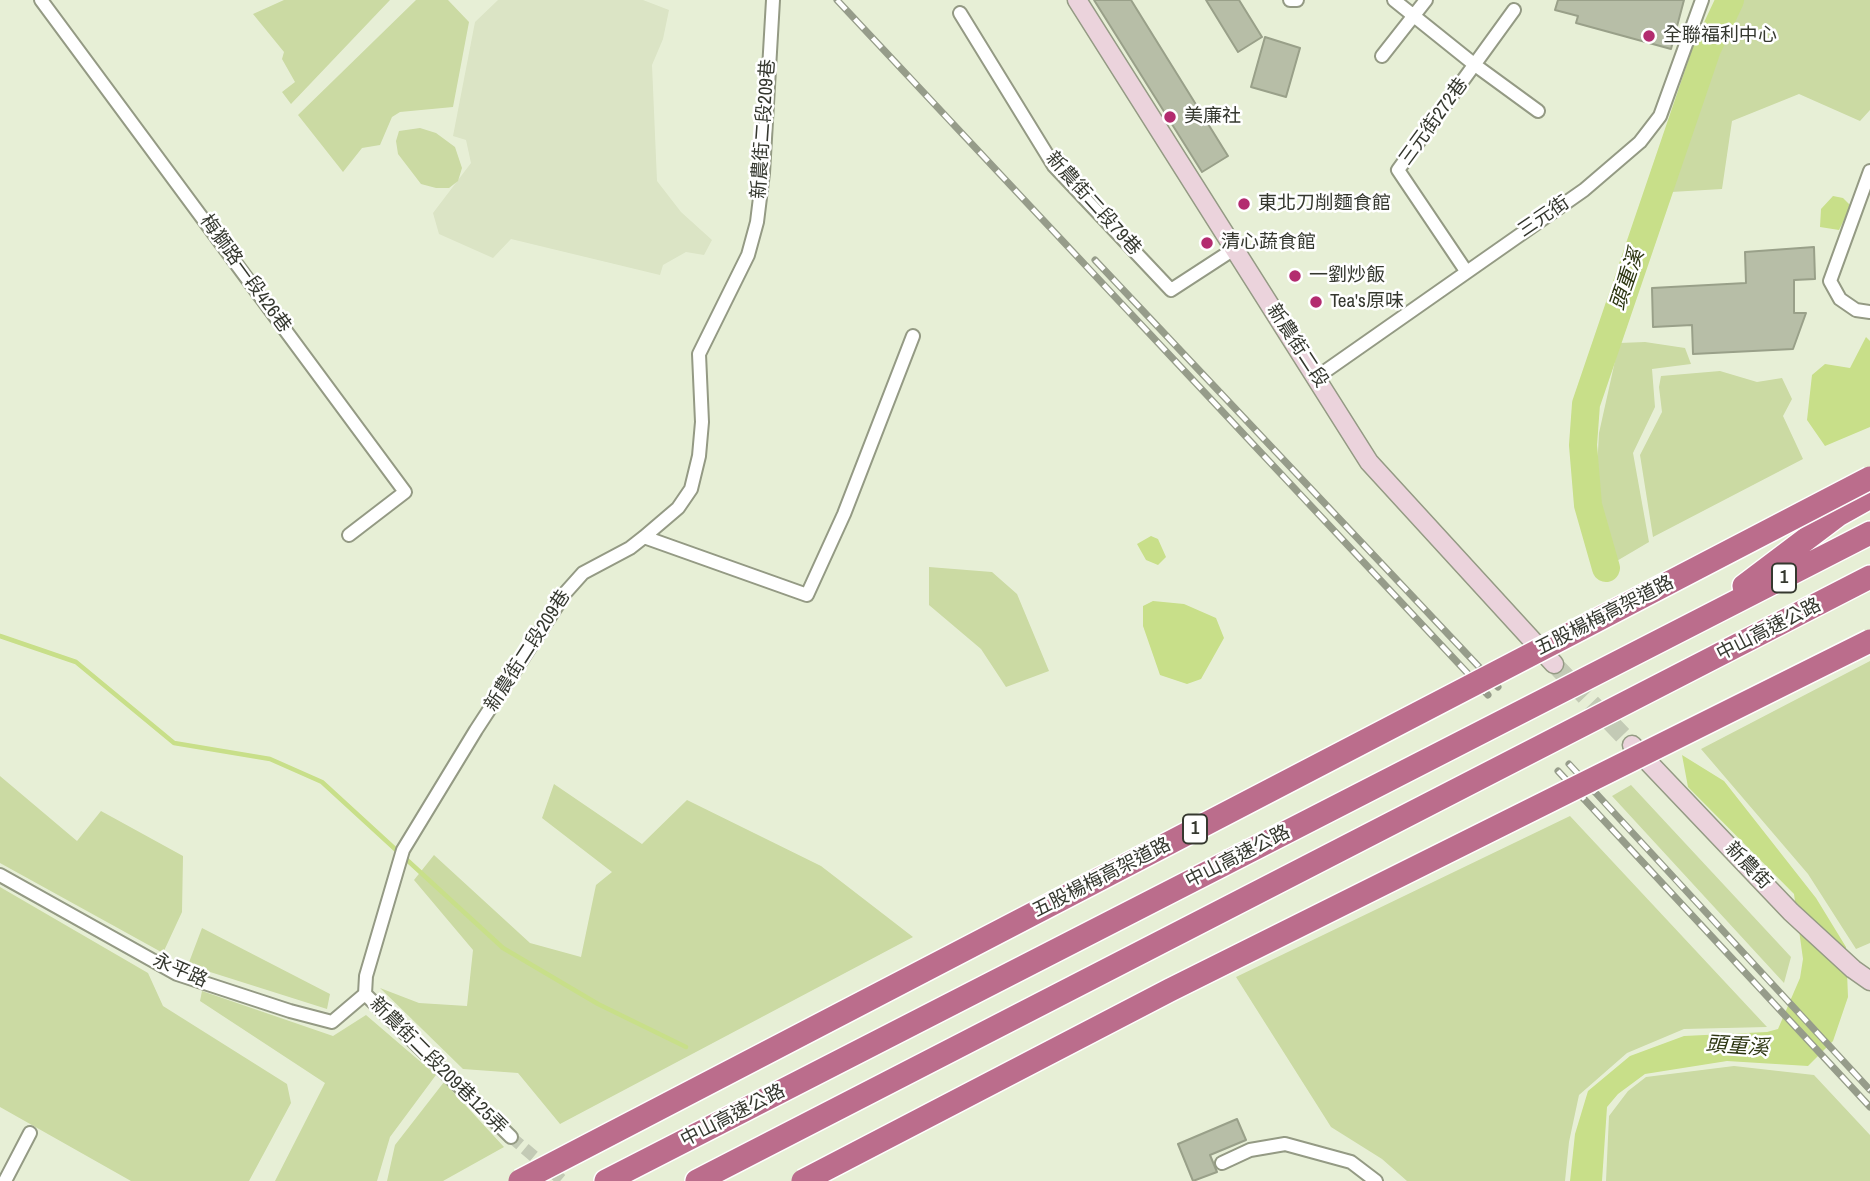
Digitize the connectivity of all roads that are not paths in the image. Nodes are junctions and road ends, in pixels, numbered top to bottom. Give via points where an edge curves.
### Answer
1 (41, 0) edge
2 (773, 0) edge
3 (1077, 0) edge
4 (1290, 0) edge
5 (1297, 0) edge
6 (1394, 0) edge
7 (1426, 0) edge
8 (1702, 0) edge
9 (1514, 10) dead end
10 (960, 13) dead end
11 (1415, 17) junction
12 (1382, 56) dead end
13 (1475, 65) junction
14 (1538, 111) dead end
15 (1870, 171) edge
16 (1234, 249) junction
17 (1466, 271) junction
18 (1870, 312) edge
19 (913, 336) dead end
20 (1317, 377) junction
21 (1870, 478) edge
22 (1870, 497) edge
23 (1870, 533) edge
24 (349, 536) dead end
25 (644, 537) junction
26 (1870, 577) edge
27 (1870, 588) edge
28 (1796, 616) junction
29 (1697, 622) junction
30 (1870, 641) edge
31 (1554, 664) tunnel mouth
32 (1632, 745) tunnel mouth
33 (0, 875) edge
34 (1870, 981) edge
35 (365, 994) junction
36 (30, 1133) dead end
37 (511, 1137) tunnel mouth
38 (1222, 1163) dead end
39 (5, 1181) edge
40 (520, 1181) edge
41 (606, 1181) edge
42 (697, 1181) edge
43 (803, 1181) edge
44 (1376, 1181) edge

1 - 24 street, 梅獅路一段426巷 via 405,492
2 - 25 street, 新農街二段209巷 via 754,233 748,255 699,354 702,422 691,489 678,508
3 - 16 street, 新農街二段
4 - 5 street
6 - 11 street
7 - 11 street
8 - 17 street, 三元街 via 1660,116 1640,142 1584,190
9 - 13 street, 三元街272巷
10 - 16 street, 新農街二段79巷 via 1054,166 1171,290
11 - 12 street
11 - 13 street
13 - 14 street
13 - 17 street, 三元街272巷 via 1398,170
15 - 18 street via 1830,281 1840,299 1856,310
16 - 20 street, 新農街二段
17 - 20 street, 三元街
19 - 25 street via 844,514 807,595
20 - 31 street, 新農街二段 via 1368,462
21 - 40 highway, 五股楊梅高架道路 / 1, bridge
22 - 29 highway via 1838,515
23 - 29 highway, 中山高速公路 / 1
25 - 35 street, 新農街二段209巷 via 583,573 566,592 403,850 366,976
26 - 28 highway, 中山高速公路 / 1
27 - 28 highway
28 - 42 highway, 中山高速公路 / 1
29 - 41 highway, 中山高速公路 / 1
30 - 43 highway, bridge via 1170,990
32 - 34 street, 新農街 via 1791,912
33 - 35 street, 永平路 via 177,974 240,995 332,1022
35 - 37 street, 新農街二段209巷125弄
36 - 39 street
38 - 44 street via 1250,1150 1285,1144 1351,1162

